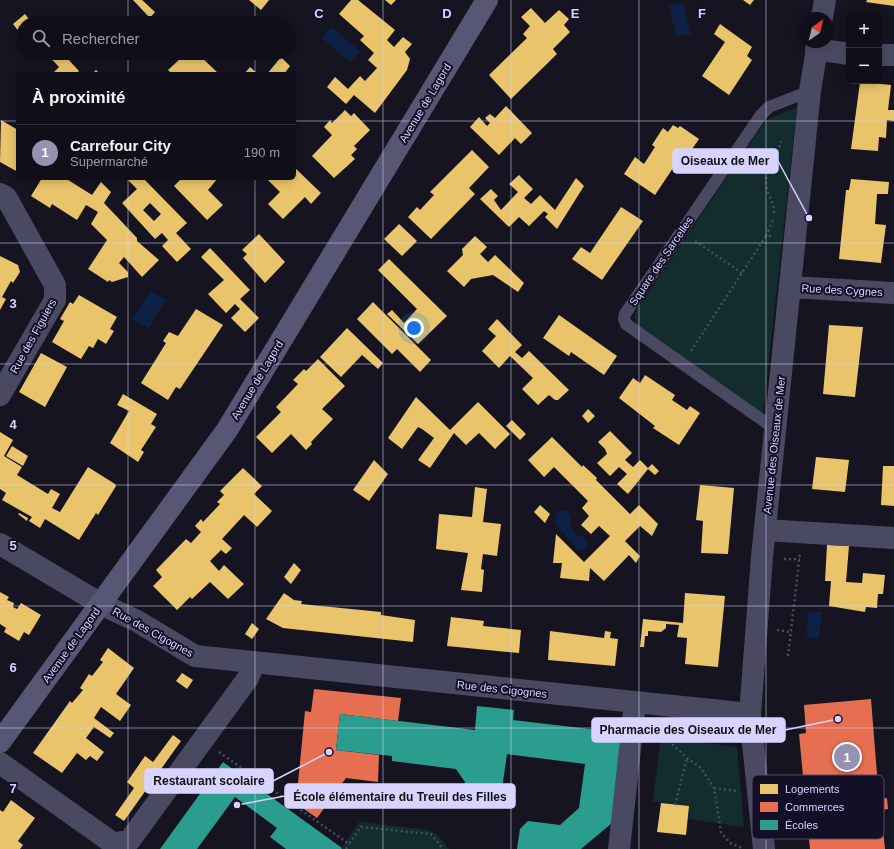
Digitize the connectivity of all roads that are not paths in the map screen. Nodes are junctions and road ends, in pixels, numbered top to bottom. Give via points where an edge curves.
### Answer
1 (487, 0) edge
2 (826, 0) edge
3 (823, 12) edge
4 (817, 48) edge
5 (825, 48) edge
6 (846, 53) edge
7 (882, 55) edge
8 (894, 55) edge
9 (810, 91) junction
10 (0, 194) edge
11 (791, 287) junction
12 (894, 293) edge
13 (0, 395) edge
14 (775, 429) junction
15 (765, 530) junction
16 (894, 538) edge
17 (0, 544) edge
18 (101, 604) junction
19 (254, 663) junction
20 (635, 703) junction
21 (750, 714) junction
22 (0, 742) edge
23 (0, 763) edge
24 (756, 775) edge
25 (763, 839) edge
26 (619, 849) edge
27 (764, 849) edge

1 - 18 street, Avenue de Lagord via 227,430
2 - 3 street
4 - 9 street, Avenue des Oiseaux de Mer
5 - 6 street
7 - 8 street
9 - 11 street, Avenue des Oiseaux de Mer
9 - 14 lane, Square des Sarcelles via 765,110 624,319 626,324
10 - 13 street, Rue des Figuiers via 6,197 55,286 56,294 55,300
11 - 12 street, Rue des Cygnes
11 - 14 street, Avenue des Oiseaux de Mer
14 - 15 street, Avenue des Oiseaux de Mer
15 - 16 street
15 - 21 street, Avenue des Oiseaux de Mer
17 - 18 street, Rue des Cigognes
18 - 19 street, Rue des Cigognes via 137,621 195,656
18 - 22 street, Avenue de Lagord
19 - 20 street, Rue des Cigognes
19 - 23 street via 248,678 130,840 114,844
20 - 21 street, Rue des Cigognes
20 - 26 street
21 - 24 street, Avenue des Oiseaux de Mer
25 - 27 street, Avenue des Oiseaux de Mer

